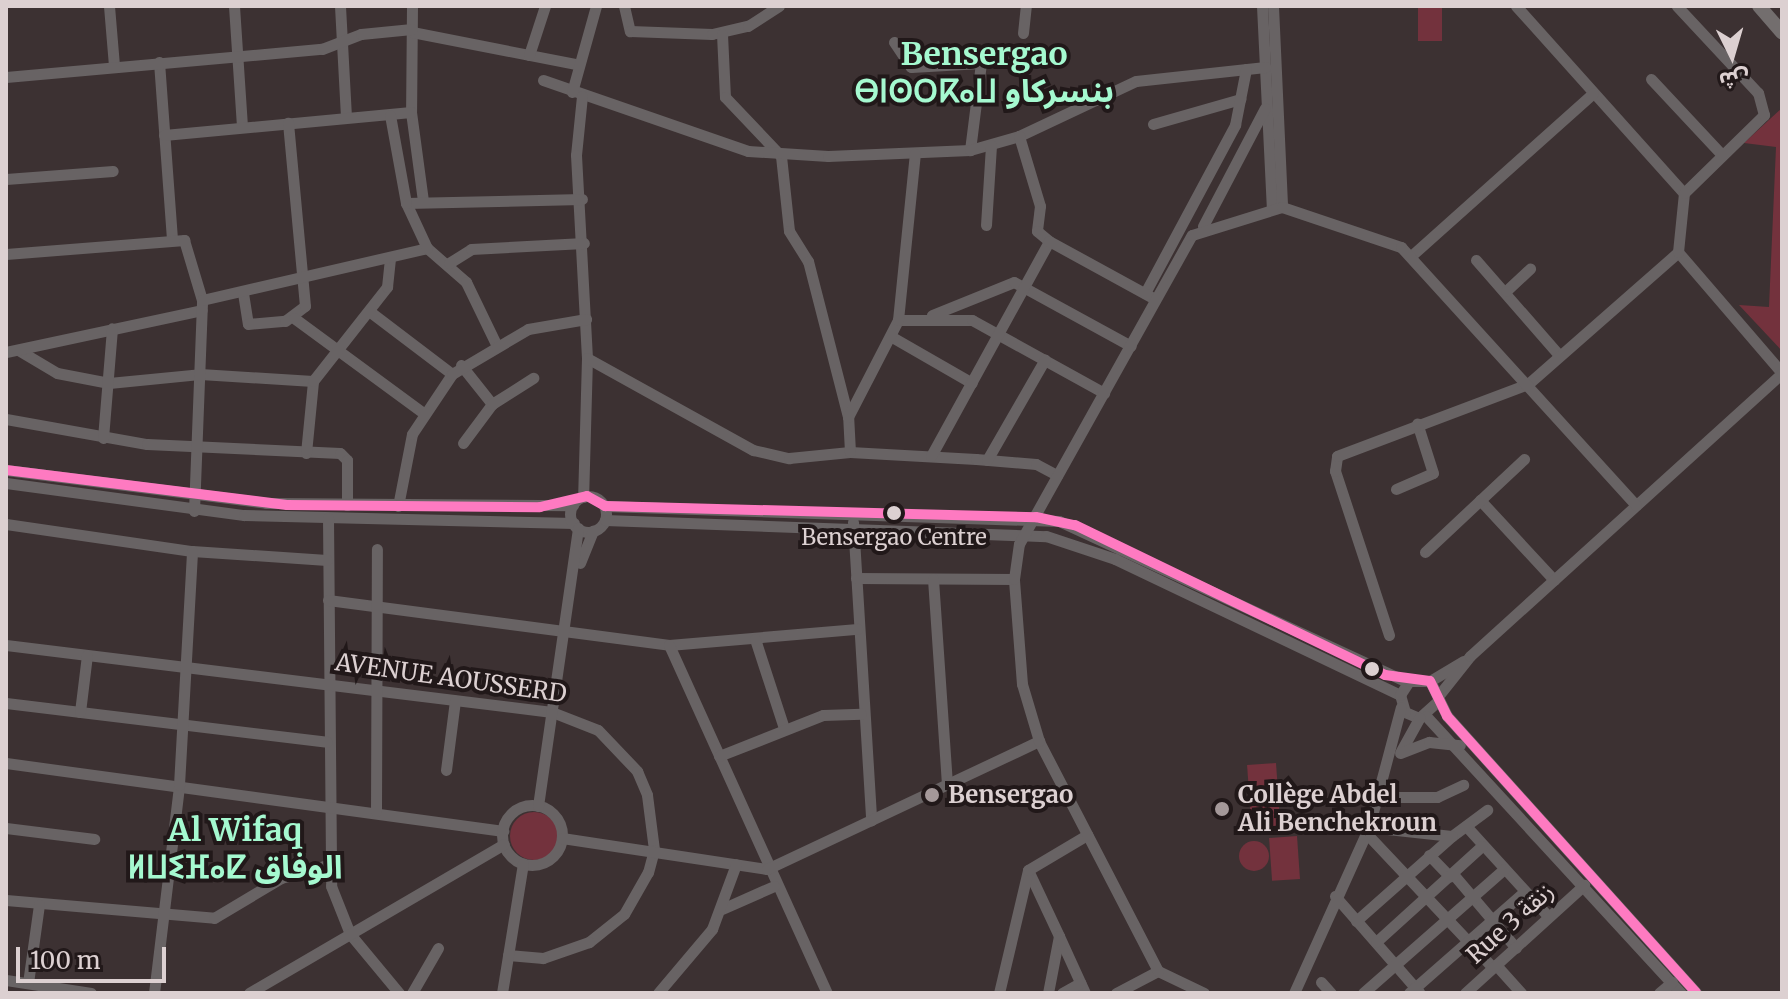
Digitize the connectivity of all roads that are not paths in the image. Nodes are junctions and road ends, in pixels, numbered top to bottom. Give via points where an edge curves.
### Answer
1 (109, 6) edge
2 (340, 6) edge
3 (412, 6) edge
4 (545, 6) edge
5 (596, 6) edge
6 (624, 6) edge
7 (779, 6) edge
8 (1026, 6) edge
9 (1262, 6) edge
10 (1273, 6) edge
11 (1516, 6) edge
12 (1677, 6) edge
13 (1759, 6) edge
14 (236, 9) edge
15 (412, 31) junction
16 (1782, 32) edge
17 (1023, 33) dead end
18 (722, 34) junction
19 (343, 39) junction
20 (894, 42) dead end
21 (238, 54) junction
22 (529, 55) junction
23 (159, 62) junction
24 (575, 64) junction
25 (114, 66) junction
26 (1265, 67) junction
27 (1246, 69) junction
28 (6, 77) edge
29 (1651, 79) dead end
30 (543, 80) dead end
31 (1593, 93) junction
32 (577, 94) junction
33 (1240, 99) junction
34 (1267, 103) junction
35 (411, 112) junction
36 (390, 115) junction
37 (346, 117) junction
38 (288, 123) junction
39 (1153, 124) dead end
40 (242, 127) junction
41 (164, 135) junction
42 (1019, 136) junction
43 (991, 145) junction
44 (970, 150) junction
45 (915, 154) junction
46 (1722, 155) junction
47 (781, 156) junction
48 (113, 171) dead end
49 (6, 179) edge
50 (1684, 193) junction
51 (582, 199) junction
52 (423, 201) junction
53 (406, 203) junction
54 (1277, 207) junction
55 (986, 225) dead end
56 (1203, 226) junction
57 (172, 239) junction
58 (1049, 241) junction
59 (584, 243) junction
60 (427, 248) junction
61 (1678, 252) junction
62 (6, 254) edge
63 (1411, 256) junction
64 (390, 259) junction
65 (1476, 260) dead end
66 (449, 263) junction
67 (1530, 269) dead end
68 (303, 278) junction
69 (1025, 286) junction
70 (1506, 291) junction
71 (243, 293) junction
72 (1150, 296) junction
73 (202, 305) junction
74 (369, 311) junction
75 (932, 315) junction
76 (294, 318) junction
77 (586, 319) junction
78 (898, 320) junction
79 (112, 328) junction
80 (998, 333) junction
81 (892, 337) junction
82 (496, 344) junction
83 (1131, 346) junction
84 (338, 350) junction
85 (20, 351) junction
86 (6, 352) edge
87 (1559, 355) junction
88 (587, 358) junction
89 (1045, 359) junction
90 (457, 370) junction
91 (1782, 373) edge
92 (200, 374) junction
93 (533, 378) dead end
94 (313, 381) junction
95 (109, 383) junction
96 (972, 383) junction
97 (1528, 384) junction
98 (1104, 393) junction
99 (492, 404) junction
100 (422, 412) junction
101 (848, 417) junction
102 (6, 419) edge
103 (1417, 423) junction
104 (103, 438) junction
105 (463, 443) dead end
106 (198, 448) junction
107 (850, 452) junction
108 (306, 453) junction
109 (931, 456) junction
110 (1524, 459) dead end
111 (987, 460) junction
112 (6, 470) edge
113 (1057, 475) junction
114 (6, 483) edge
115 (1396, 489) dead end
116 (194, 497) junction
117 (589, 497) junction
118 (1480, 500) junction
119 (347, 505) junction
120 (573, 505) junction
121 (1636, 505) junction
122 (398, 506) junction
123 (605, 506) junction
124 (194, 511) junction
125 (1036, 517) junction
126 (328, 518) junction
127 (605, 520) junction
128 (853, 520) junction
129 (6, 524) edge
130 (576, 526) junction
131 (593, 531) junction
132 (1025, 534) junction
133 (377, 549) dead end
134 (192, 551) junction
135 (1425, 552) dead end
136 (327, 560) junction
137 (577, 571) junction
138 (856, 578) junction
139 (933, 579) junction
140 (1014, 579) junction
141 (1554, 580) junction
142 (328, 600) junction
143 (377, 605) junction
144 (566, 629) junction
145 (857, 629) junction
146 (1389, 635) dead end
147 (755, 639) junction
148 (6, 645) edge
149 (669, 645) junction
150 (87, 655) junction
151 (1470, 656) junction
152 (187, 667) junction
153 (1430, 681) junction
154 (327, 682) junction
155 (1407, 682) junction
156 (378, 688) junction
157 (1439, 698) junction
158 (1400, 700) junction
159 (455, 701) junction
160 (6, 703) edge
161 (80, 712) junction
162 (552, 712) junction
163 (861, 714) junction
164 (1423, 717) junction
165 (182, 725) junction
166 (784, 728) junction
167 (1039, 741) junction
168 (327, 742) junction
169 (1460, 745) junction
170 (1400, 753) junction
171 (719, 756) junction
172 (6, 763) edge
173 (1388, 768) junction
174 (446, 770) dead end
175 (947, 784) junction
176 (179, 785) junction
177 (1463, 785) dead end
178 (1378, 797) junction
179 (326, 806) junction
180 (538, 806) junction
181 (1487, 810) dead end
182 (376, 811) junction
183 (871, 820) junction
184 (1466, 826) junction
185 (6, 828) edge
186 (1368, 830) junction
187 (503, 831) junction
188 (1087, 835) junction
189 (1452, 836) junction
190 (562, 838) junction
191 (94, 839) dead end
192 (504, 844) junction
193 (1482, 846) junction
194 (654, 850) junction
195 (1429, 855) junction
196 (523, 864) junction
197 (736, 864) junction
198 (328, 865) junction
199 (767, 869) junction
200 (1504, 869) junction
201 (1028, 870) junction
202 (1406, 875) junction
203 (1451, 875) junction
204 (1584, 885) junction
205 (774, 886) junction
206 (1525, 891) junction
207 (1335, 896) junction
208 (1473, 897) junction
209 (1428, 898) junction
210 (6, 900) edge
211 (39, 905) junction
212 (722, 909) junction
213 (165, 916) junction
214 (1548, 916) junction
215 (1447, 919) junction
216 (1491, 920) junction
217 (1356, 921) junction
218 (350, 934) junction
219 (1059, 936) junction
220 (1376, 942) junction
221 (1468, 942) junction
222 (438, 948) dead end
223 (1516, 948) junction
224 (508, 955) junction
225 (1395, 964) junction
226 (1494, 967) junction
227 (1158, 971) junction
228 (6, 980) edge
229 (268, 982) junction
230 (1321, 982) dead end
231 (1672, 982) junction
232 (35, 987) edge
233 (1082, 988) edge
234 (666, 991) edge
235 (1415, 991) edge
236 (1517, 991) edge
237 (824, 992) edge
238 (91, 993) edge
239 (154, 993) edge
240 (249, 993) edge
241 (276, 993) edge
242 (399, 993) edge
243 (412, 993) edge
244 (502, 993) edge
245 (999, 993) edge
246 (1048, 993) edge
247 (1062, 993) edge
248 (1116, 993) edge
249 (1204, 993) edge
250 (1294, 993) edge
251 (1331, 993) edge
252 (1363, 993) edge
253 (1466, 993) edge
254 (1659, 993) edge
255 (1681, 993) edge
256 (1696, 993) edge

1 - 25 street
2 - 19 street
3 - 15 street
4 - 22 street
5 - 24 street
6 - 18 street via 630,31
7 - 18 street
8 - 17 street
9 - 26 street
10 - 54 street
11 - 31 street
12 - 46 street via 1765,107
13 - 16 main road
14 - 21 street
15 - 19 street
15 - 22 street
15 - 35 street
18 - 47 street via 725,97
19 - 21 street via 322,49
19 - 37 street
20 - 44 street via 911,67 981,63
21 - 23 street
21 - 40 street
22 - 24 street
23 - 25 street
23 - 41 street
24 - 32 street
25 - 28 street
26 - 27 street
26 - 34 street
27 - 33 street
27 - 42 street via 1136,81
29 - 46 street
30 - 32 street
31 - 50 street
31 - 63 street
32 - 47 street via 723,145
32 - 51 street
33 - 39 street
33 - 72 street via 1235,125
34 - 54 street
34 - 56 street
35 - 36 street
35 - 52 street
36 - 37 street
36 - 53 street
37 - 38 street
38 - 40 street
38 - 68 street
40 - 41 street
41 - 57 street
42 - 43 street
42 - 58 street via 1040,206 1037,231
43 - 44 street
43 - 55 street
44 - 45 street
45 - 47 street
45 - 78 street
46 - 50 street
47 - 101 street via 789,231 808,261
48 - 49 street
50 - 61 street
51 - 52 street
51 - 59 street
52 - 53 street
53 - 60 street
54 - 56 street
54 - 63 street via 1377,234
56 - 72 street
57 - 62 street
57 - 73 street via 190,248
58 - 69 street
58 - 72 street
59 - 66 street via 471,249
59 - 77 street
60 - 64 street
60 - 66 street
61 - 87 street
61 - 91 street
63 - 97 street
64 - 68 street
64 - 74 street via 387,287
65 - 70 street
66 - 82 street
67 - 70 street
68 - 71 street
68 - 76 street via 305,306
69 - 75 street via 1003,281
69 - 80 street
69 - 83 street
70 - 87 street
71 - 73 street
71 - 76 street via 248,324
72 - 83 street
73 - 79 street
73 - 92 street
74 - 84 street
74 - 90 street
75 - 78 street
75 - 80 street via 960,316
76 - 84 street
77 - 82 street
77 - 88 street
78 - 81 street
79 - 85 street
79 - 95 street
80 - 89 street
80 - 96 street
81 - 96 street
81 - 101 street
82 - 90 street
83 - 98 street
84 - 94 street
84 - 100 street
85 - 86 street
85 - 95 street via 57,373
87 - 97 street
88 - 107 street via 753,450 789,458
88 - 117 street
89 - 98 street
89 - 111 street
90 - 99 street
90 - 100 street
91 - 121 street
92 - 94 street
92 - 95 street
92 - 106 street
93 - 99 street
94 - 108 street
95 - 104 street
96 - 109 street
97 - 103 street
97 - 121 street
98 - 113 street
99 - 105 street
100 - 122 street via 402,463
101 - 107 street
102 - 104 street
103 - 115 street via 1433,473
103 - 146 street via 1357,443 1334,463
104 - 106 street
106 - 108 street
106 - 116 street
107 - 109 street
108 - 119 street via 344,455
109 - 111 street
110 - 118 street
111 - 113 street via 1036,464
112 - 116 street
113 - 125 street
114 - 124 street
116 - 119 street
116 - 124 street
117 - 120 street
117 - 123 street
118 - 135 street
118 - 141 street
119 - 122 street
120 - 122 street
120 - 130 street
121 - 141 street
123 - 127 street
123 - 128 street
124 - 126 street
125 - 128 street
125 - 132 street
125 - 155 street via 1075,525
126 - 130 street
126 - 136 street
127 - 128 street
127 - 131 street
128 - 132 street
128 - 138 street
129 - 134 street
130 - 131 street
130 - 137 street
131 - 137 street
132 - 140 street
132 - 158 street via 1087,546
133 - 143 street
134 - 136 street
134 - 152 street
136 - 142 street
137 - 144 street
138 - 139 street
138 - 145 street
139 - 140 street
139 - 175 street
140 - 167 street via 1022,684
141 - 151 street
142 - 143 street
142 - 154 street
143 - 144 street
143 - 156 street
144 - 149 street
144 - 162 street
145 - 147 street
145 - 163 street
147 - 149 street
147 - 166 street
148 - 150 street, AVENUE AOUSSERD
149 - 171 street
150 - 152 street, AVENUE AOUSSERD
150 - 161 street
151 - 153 street
151 - 157 street
152 - 154 street, AVENUE AOUSSERD
152 - 165 street
153 - 155 street
153 - 157 street
154 - 156 street, AVENUE AOUSSERD
154 - 168 street
155 - 158 street
156 - 159 street, AVENUE AOUSSERD
156 - 182 street
157 - 164 street
157 - 256 street via 1447,716
158 - 164 street
158 - 173 street
159 - 162 street, AVENUE AOUSSERD
159 - 174 street
160 - 161 street
161 - 165 street
162 - 180 street
162 - 194 street, AVENUE AOUSSERD via 598,730 637,771
163 - 166 street via 823,715
163 - 183 street
164 - 169 street
164 - 170 street
165 - 168 street
165 - 176 street
166 - 171 street
167 - 175 street
167 - 188 street
168 - 179 street
169 - 170 street via 1429,742
169 - 204 street
170 - 173 street
171 - 199 street
172 - 176 street
173 - 178 street
175 - 183 street
176 - 179 street
176 - 213 street
177 - 178 street via 1437,797
178 - 186 street
179 - 182 street
179 - 198 street
180 - 187 street via 519,809
180 - 190 street via 559,821
181 - 184 street
182 - 187 street
183 - 199 street
184 - 189 street
184 - 193 street
185 - 191 street
186 - 189 street
186 - 202 street
186 - 207 street
187 - 192 street
188 - 201 street
188 - 227 street
189 - 195 street
190 - 194 street
190 - 196 street via 544,863
192 - 196 street
192 - 218 street
193 - 200 street
193 - 203 street
194 - 197 street
194 - 224 street via 636,896 606,932 564,954
195 - 202 street
195 - 203 street
196 - 224 street
197 - 199 street
197 - 212 street
198 - 213 street via 281,878 226,916
198 - 218 street
199 - 205 street
200 - 206 street
200 - 208 street
201 - 219 street
201 - 245 street
202 - 209 street
202 - 217 street
203 - 208 street
203 - 209 street
204 - 214 street, Rue 3 زنقة
204 - 231 street
205 - 212 street
205 - 237 street
206 - 214 street
206 - 216 street
207 - 217 street
207 - 250 street
208 - 215 street
208 - 216 street
209 - 215 street
209 - 220 street
210 - 211 street
211 - 213 street
211 - 232 street
212 - 234 street
213 - 239 street
214 - 223 street, Rue 3 زنقة
215 - 221 street
215 - 225 street
216 - 221 street
216 - 223 street
217 - 220 street
218 - 229 street
218 - 242 street
219 - 233 street
219 - 246 street
220 - 225 street
221 - 226 street
221 - 235 street
222 - 243 street
223 - 226 street, Rue 3 زنقة
224 - 244 street
225 - 235 street
225 - 252 street
226 - 236 street
226 - 253 street, Rue 3 زنقة
227 - 248 street
227 - 249 street
228 - 232 street
229 - 240 street
229 - 241 street
230 - 251 street
231 - 254 street
231 - 255 street
232 - 238 street
233 - 247 street

